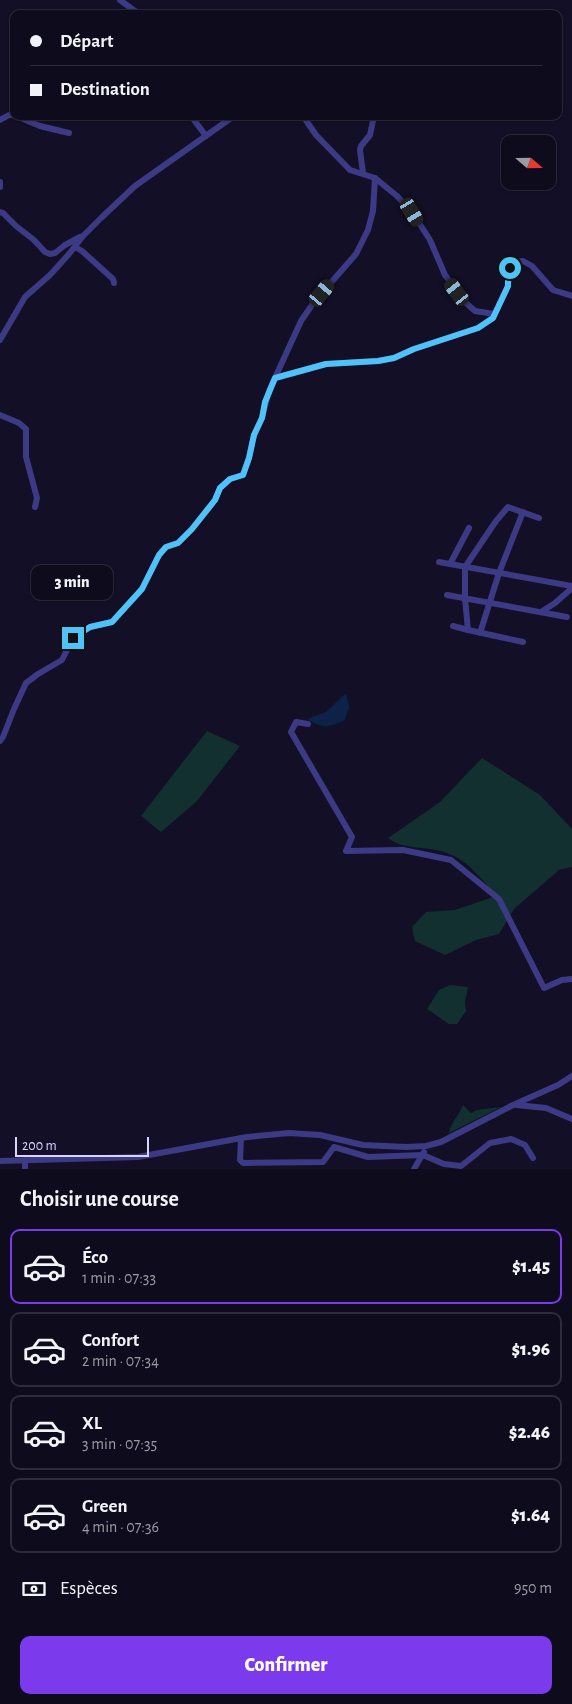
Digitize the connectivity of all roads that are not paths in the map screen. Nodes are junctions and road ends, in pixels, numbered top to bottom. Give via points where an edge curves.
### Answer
1 (120, 0) edge
2 (134, 10) edge
3 (25, 120) edge
4 (194, 120) edge
5 (228, 120) edge
6 (306, 120) edge
7 (373, 120) edge
8 (69, 133) dead end
9 (206, 136) junction
10 (363, 173) junction
11 (375, 178) junction
12 (0, 182) edge
13 (0, 187) edge
14 (0, 212) edge
15 (83, 236) junction
16 (74, 247) junction
17 (114, 283) dead end
18 (572, 296) edge
19 (494, 314) junction
20 (0, 340) edge
21 (275, 378) junction
22 (0, 415) edge
23 (35, 507) dead end
24 (523, 512) junction
25 (539, 518) dead end
26 (469, 528) dead end
27 (439, 562) dead end
28 (450, 564) junction
29 (466, 567) junction
30 (499, 573) junction
31 (572, 587) edge
32 (447, 595) dead end
33 (465, 598) junction
34 (490, 602) junction
35 (541, 612) junction
36 (568, 617) dead end
37 (453, 626) dead end
38 (468, 630) junction
39 (480, 633) junction
40 (523, 642) dead end
41 (308, 724) dead end
42 (0, 741) edge
43 (572, 979) edge
44 (572, 1076) edge
45 (513, 1105) junction
46 (572, 1119) edge
47 (241, 1138) junction
48 (426, 1146) junction
49 (423, 1155) junction
50 (533, 1158) dead end
51 (25, 1160) junction
52 (0, 1161) edge
53 (25, 1169) edge
54 (414, 1169) edge

1 - 2 street
3 - 8 street
4 - 9 street
5 - 9 street
6 - 10 street via 339,160 350,170
7 - 10 street via 370,135 360,150
9 - 15 street via 135,186
10 - 11 street
11 - 19 street via 412,212 430,240 445,275 466,303 475,311
11 - 21 street via 373,211 356,254 301,321
12 - 13 street
14 - 15 street via 45,252 56,253
15 - 16 street
16 - 17 street
16 - 20 street via 25,297
18 - 19 street via 553,290 532,266 523,261 516,262 510,268 508,286
19 - 21 street via 478,328 394,358 326,364
21 - 42 street via 243,475 230,479 220,488 215,500 192,529 178,543 166,547 142,589 112,622 90,627 73,638 62,660 26,683
22 - 23 street via 26,429 26,457 36,498
24 - 25 street
24 - 29 street via 508,507
24 - 30 street
26 - 28 street
27 - 28 street
28 - 29 street
29 - 30 street
29 - 33 street
30 - 31 street
30 - 34 street
31 - 35 street
32 - 33 street
33 - 34 street
33 - 38 street
34 - 35 street
34 - 39 street
35 - 36 street
37 - 38 street
38 - 39 street
39 - 40 street
41 - 43 street via 296,722 290,732 352,837 346,851 403,850 451,860 499,899 544,988
44 - 45 street
45 - 46 street via 546,1108
45 - 48 street via 441,1142
47 - 48 street via 306,1133 362,1145
47 - 49 street via 240,1160 243,1163 323,1162 334,1146 368,1157
47 - 51 street via 138,1157
48 - 49 street
49 - 50 street via 444,1164 460,1166 490,1143 511,1139 525,1146
49 - 54 street
51 - 52 street
51 - 53 street

